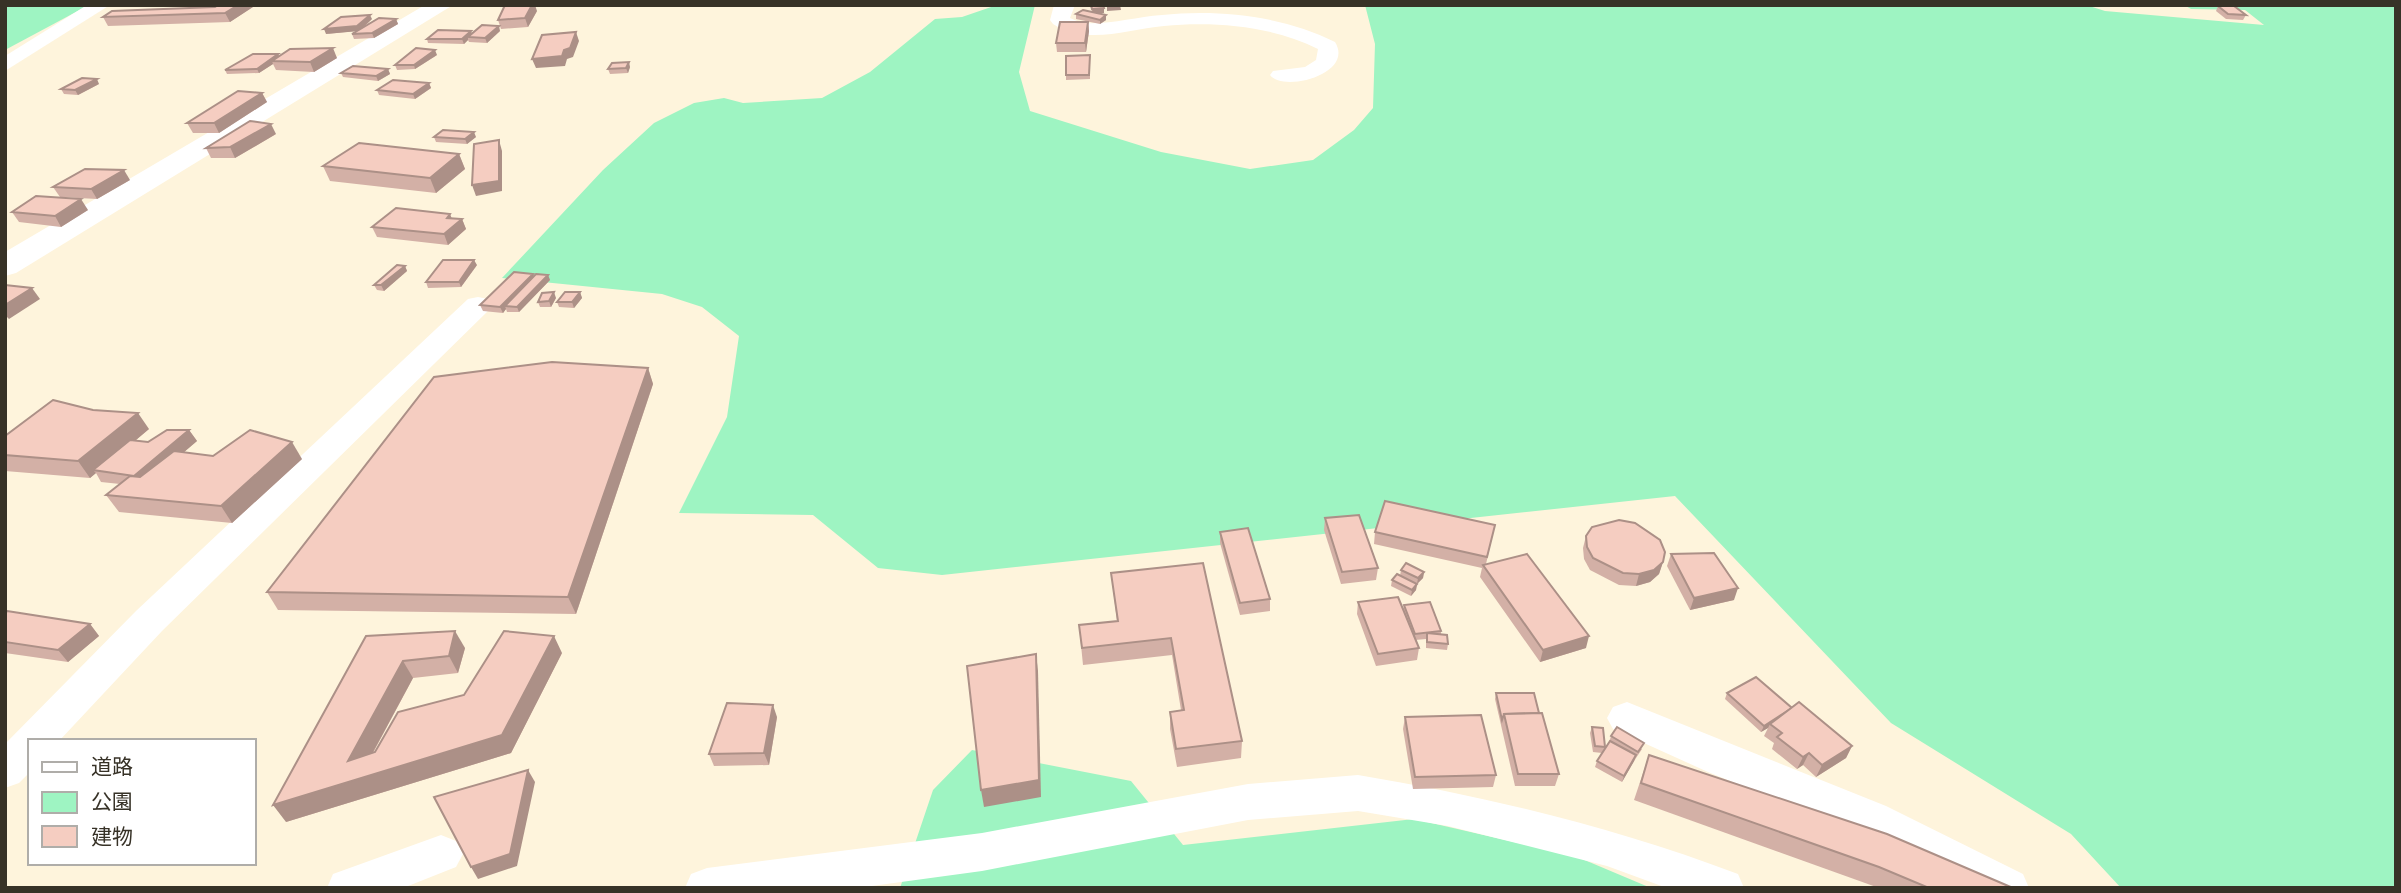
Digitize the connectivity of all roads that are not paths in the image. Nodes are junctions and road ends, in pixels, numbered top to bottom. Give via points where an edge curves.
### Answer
1 (101, 5) edge
2 (442, 5) edge
3 (1066, 5) edge
4 (5, 65) edge
5 (1280, 75) dead end
6 (5, 266) edge
7 (478, 305) edge
8 (1627, 718) dead end
9 (36, 739) edge
10 (28, 748) edge
11 (5, 771) edge
12 (441, 854) dead end
13 (349, 888) edge
14 (708, 888) edge
15 (1722, 888) edge
16 (2007, 888) edge

1 - 4 street
2 - 6 street
3 - 5 street via 1060,20 1067,26 1111,29 1165,20 1210,20 1292,30 1328,46 1324,67 1307,74
7 - 9 street via 149,621
8 - 16 street via 1871,819
10 - 11 street
12 - 13 street
14 - 15 street via 982,852 1248,802 1359,793 1448,808 1607,846

